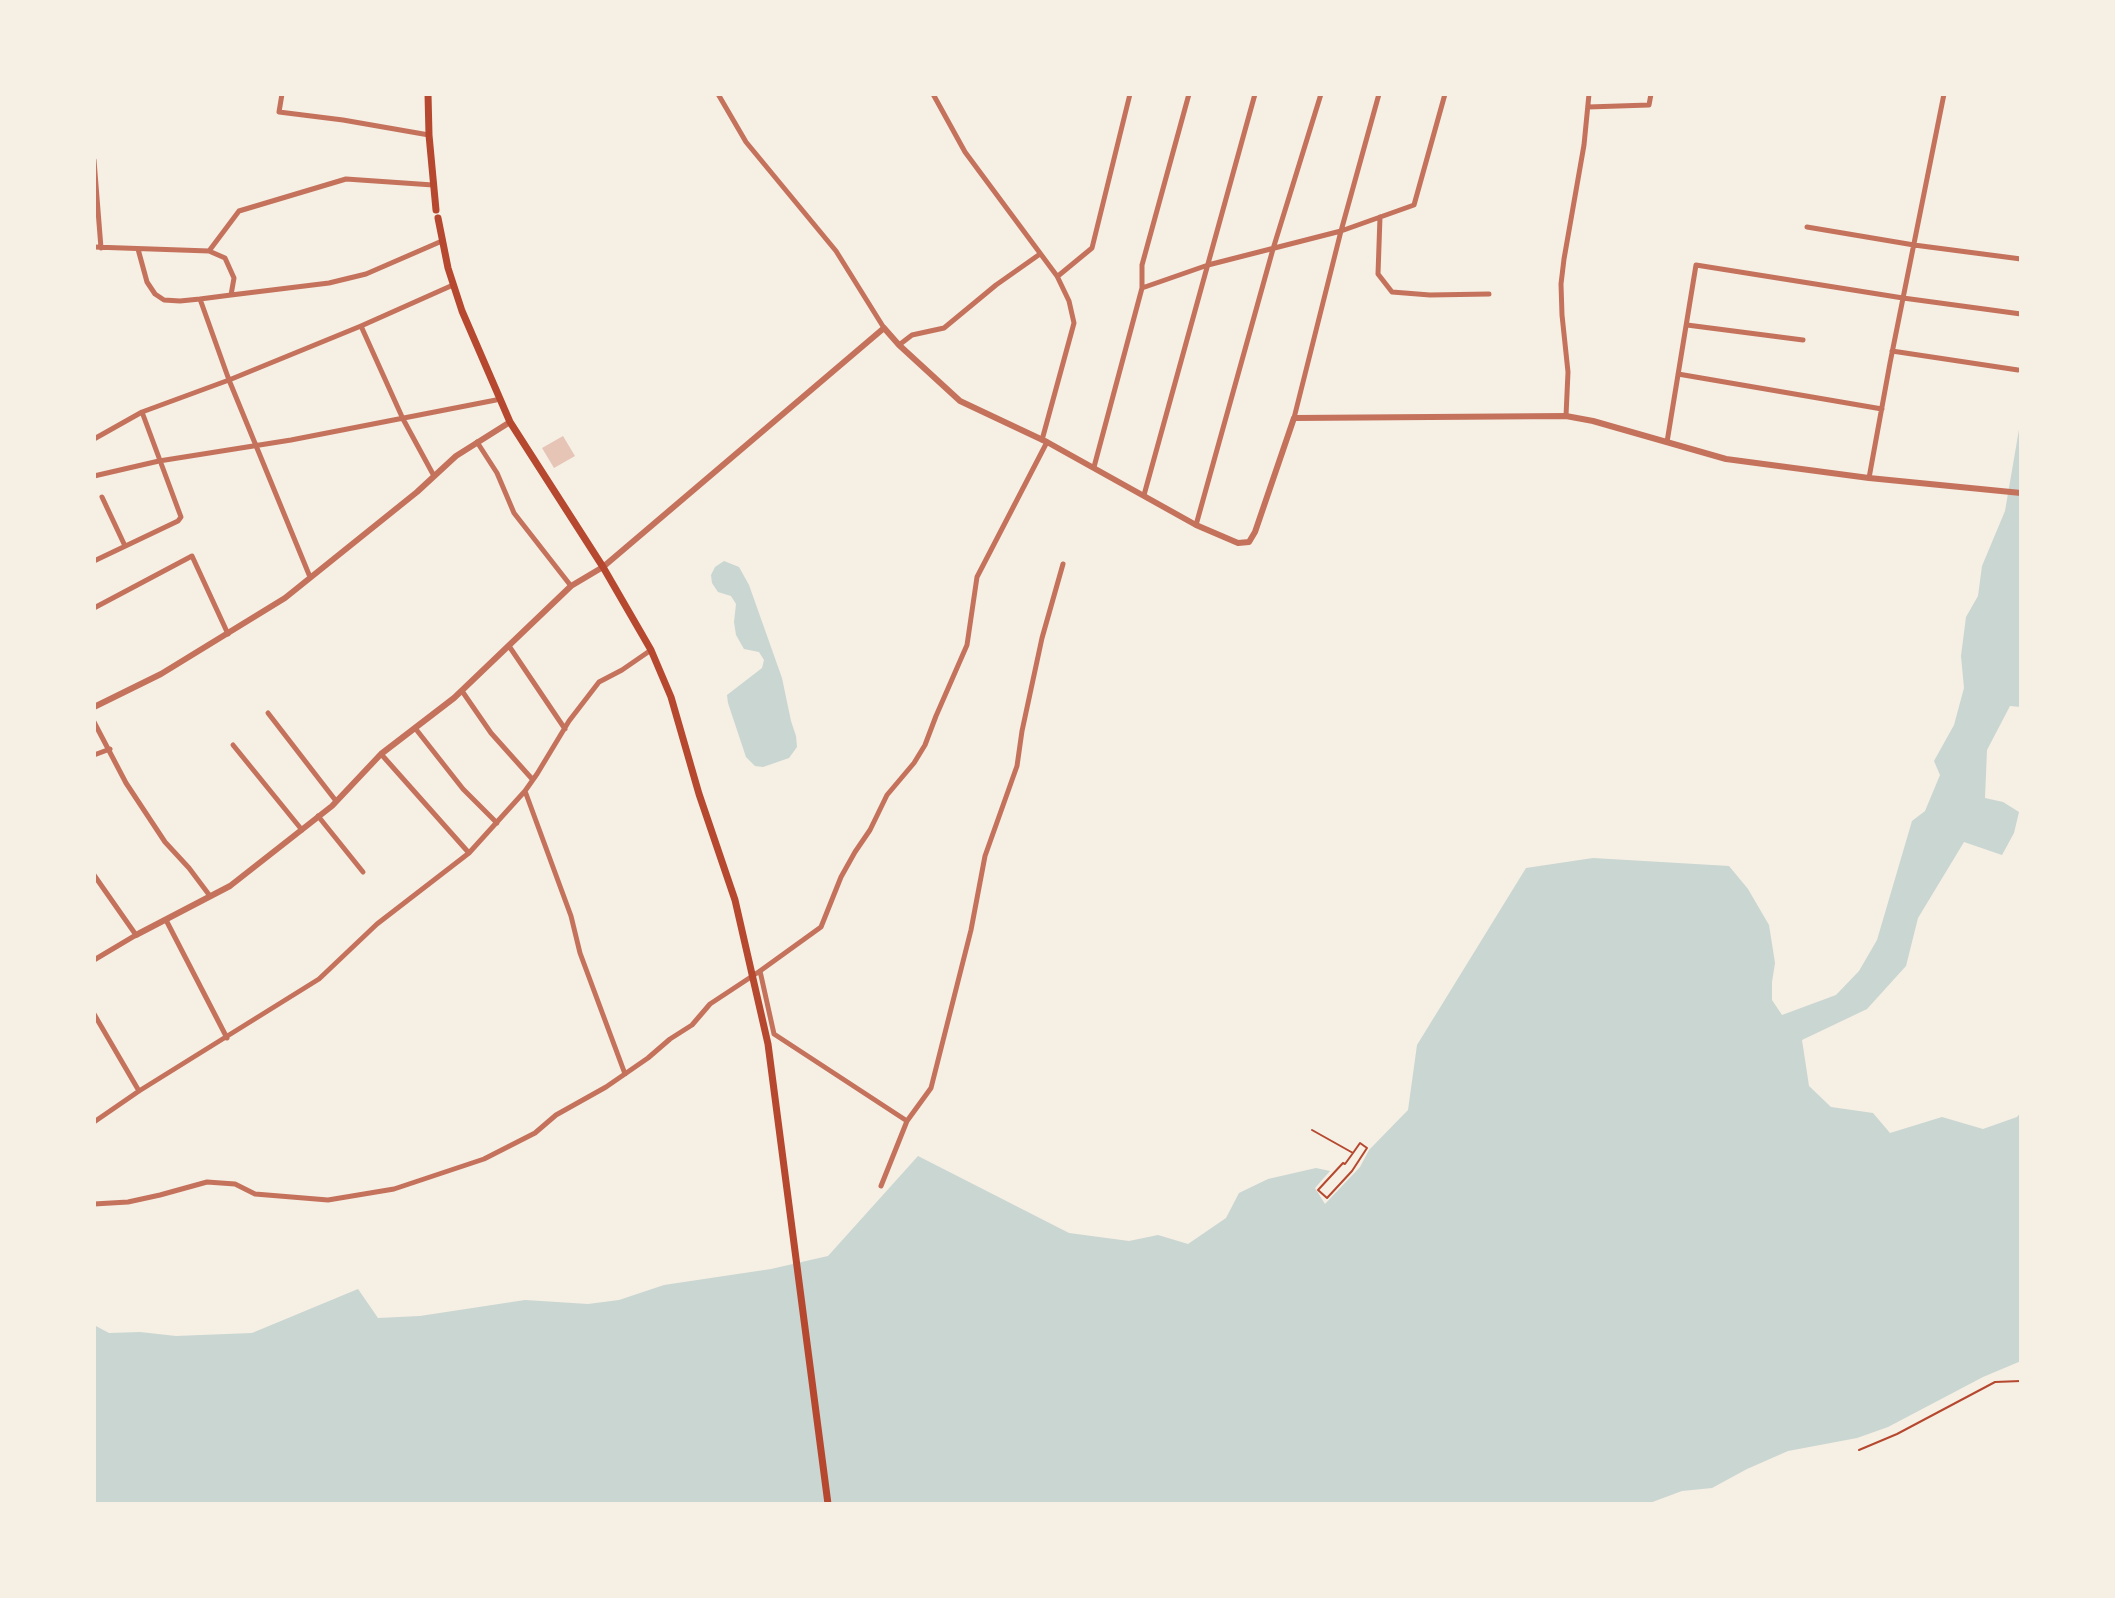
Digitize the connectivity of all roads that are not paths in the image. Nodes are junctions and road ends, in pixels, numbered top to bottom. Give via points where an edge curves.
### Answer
1 (282, 94) edge
2 (428, 94) edge
3 (718, 94) edge
4 (933, 94) edge
5 (1130, 94) edge
6 (1189, 94) edge
7 (1255, 94) edge
8 (1321, 94) edge
9 (1379, 94) edge
10 (1445, 94) edge
11 (1589, 94) edge
12 (1651, 94) edge
13 (1944, 94) edge
14 (1588, 107) junction
15 (429, 135) junction
16 (94, 160) edge
17 (433, 185) junction
18 (1380, 217) junction
19 (1807, 227) dead end
20 (1341, 231) junction
21 (442, 241) junction
22 (1914, 245) junction
23 (98, 247) edge
24 (138, 249) junction
25 (1273, 249) junction
26 (209, 251) junction
27 (1040, 254) junction
28 (2021, 259) edge
29 (1208, 265) junction
30 (1057, 276) junction
31 (453, 285) junction
32 (1142, 288) junction
33 (1489, 294) dead end
34 (231, 295) junction
35 (1903, 298) junction
36 (200, 299) junction
37 (2021, 314) edge
38 (1687, 325) junction
39 (361, 326) junction
40 (884, 328) junction
41 (1803, 340) dead end
42 (899, 345) junction
43 (1892, 351) junction
44 (2018, 370) dead end
45 (1678, 374) junction
46 (229, 380) junction
47 (496, 400) dead end
48 (1882, 409) junction
49 (142, 412) junction
50 (1566, 416) junction
51 (1294, 418) junction
52 (403, 419) junction
53 (510, 422) junction
54 (94, 439) edge
55 (1045, 441) junction
56 (477, 442) junction
57 (1667, 442) junction
58 (255, 446) junction
59 (159, 461) junction
60 (1094, 467) junction
61 (94, 476) edge
62 (434, 476) junction
63 (1869, 478) junction
64 (2021, 493) edge
65 (1144, 495) junction
66 (102, 497) dead end
67 (1196, 525) junction
68 (125, 546) junction
69 (94, 561) edge
70 (1063, 564) dead end
71 (603, 567) junction
72 (310, 577) junction
73 (571, 586) junction
74 (94, 608) edge
75 (228, 634) junction
76 (509, 646) junction
77 (651, 650) junction
78 (462, 691) junction
79 (94, 707) edge
80 (268, 713) dead end
81 (94, 722) edge
82 (415, 728) junction
83 (565, 729) junction
84 (233, 745) dead end
85 (110, 749) junction
86 (381, 754) junction
87 (94, 755) edge
88 (533, 780) junction
89 (525, 791) junction
90 (336, 801) junction
91 (318, 816) junction
92 (497, 823) junction
93 (302, 830) junction
94 (469, 853) junction
95 (363, 872) dead end
96 (94, 875) edge
97 (210, 896) junction
98 (166, 920) junction
99 (136, 935) junction
100 (94, 960) edge
101 (760, 971) junction
102 (94, 1014) edge
103 (227, 1038) junction
104 (625, 1074) junction
105 (139, 1091) junction
106 (907, 1121) junction
107 (94, 1122) edge
108 (881, 1186) dead end
109 (94, 1204) edge
110 (828, 1504) edge

1 - 15 street via 279,112
2 - 15 main road
3 - 40 street via 746,142 836,251
4 - 27 street via 965,152
5 - 30 street via 1092,248
6 - 32 street via 1142,265
7 - 29 street
8 - 25 street
9 - 20 street
10 - 18 street via 1414,205
11 - 14 street
12 - 14 street via 1649,105
13 - 22 street
14 - 50 street via 1561,284
15 - 17 main road
16 - 23 street
17 - 21 main road
17 - 26 street via 346,179 239,211
18 - 20 street
18 - 33 street via 1378,274 1392,292
19 - 22 street
20 - 25 street
20 - 51 street
21 - 31 main road
21 - 34 street via 366,274
22 - 28 street
22 - 35 street
23 - 24 street
24 - 26 street
24 - 36 street via 155,294 164,300
25 - 29 street
25 - 67 street
26 - 34 street via 225,258 234,278
27 - 30 street
27 - 42 street via 944,328 912,335
29 - 32 street
29 - 65 street
30 - 55 street via 1074,323
31 - 39 street
31 - 53 main road
32 - 60 street
34 - 36 street
35 - 37 street
35 - 38 street via 1696,265
35 - 43 street
36 - 46 street
38 - 41 street
38 - 45 street
39 - 46 street
39 - 52 street
40 - 42 street
40 - 71 street
42 - 55 street via 960,401
43 - 44 street
43 - 48 street
45 - 48 street
45 - 57 street
46 - 49 street
46 - 58 street
47 - 52 street
48 - 63 street
49 - 54 street
49 - 59 street
50 - 51 street
50 - 57 street
51 - 67 street via 1249,542 1238,543
52 - 58 street
52 - 62 street
53 - 56 street
53 - 71 main road
55 - 60 street
55 - 101 street via 977,577 967,645 925,745 887,795 841,877 821,927
56 - 62 street
56 - 73 street via 514,513
57 - 63 street via 1726,459
58 - 59 street
58 - 72 street
59 - 61 street
59 - 68 street via 181,517
60 - 65 street
62 - 72 street
63 - 64 street
65 - 67 street
66 - 68 street
68 - 69 street
70 - 106 street via 1042,638 1017,766 985,856 931,1088
71 - 73 street
71 - 77 main road
72 - 75 street
73 - 76 street
74 - 75 street via 192,556
75 - 79 street
76 - 78 street
76 - 83 street
77 - 83 street via 599,682
77 - 110 main road via 671,697 754,974 768,1044
78 - 82 street
78 - 88 street
80 - 90 street
81 - 85 street
82 - 86 street
82 - 92 street
83 - 88 street
84 - 93 street
85 - 87 street
85 - 97 street via 165,842
86 - 90 street
86 - 94 street
88 - 89 street
89 - 92 street
89 - 104 street
90 - 91 street
91 - 93 street
91 - 95 street
92 - 94 street
93 - 97 street
94 - 103 street via 377,924 319,979
96 - 99 street
97 - 98 street
98 - 99 street
98 - 103 street
99 - 100 street
101 - 104 street via 710,1004 692,1025
101 - 106 street via 774,1034
102 - 105 street
103 - 105 street
104 - 109 street via 535,1133 484,1159 394,1189 328,1200 255,1194 235,1184 207,1182 128,1202
105 - 107 street
106 - 108 street

